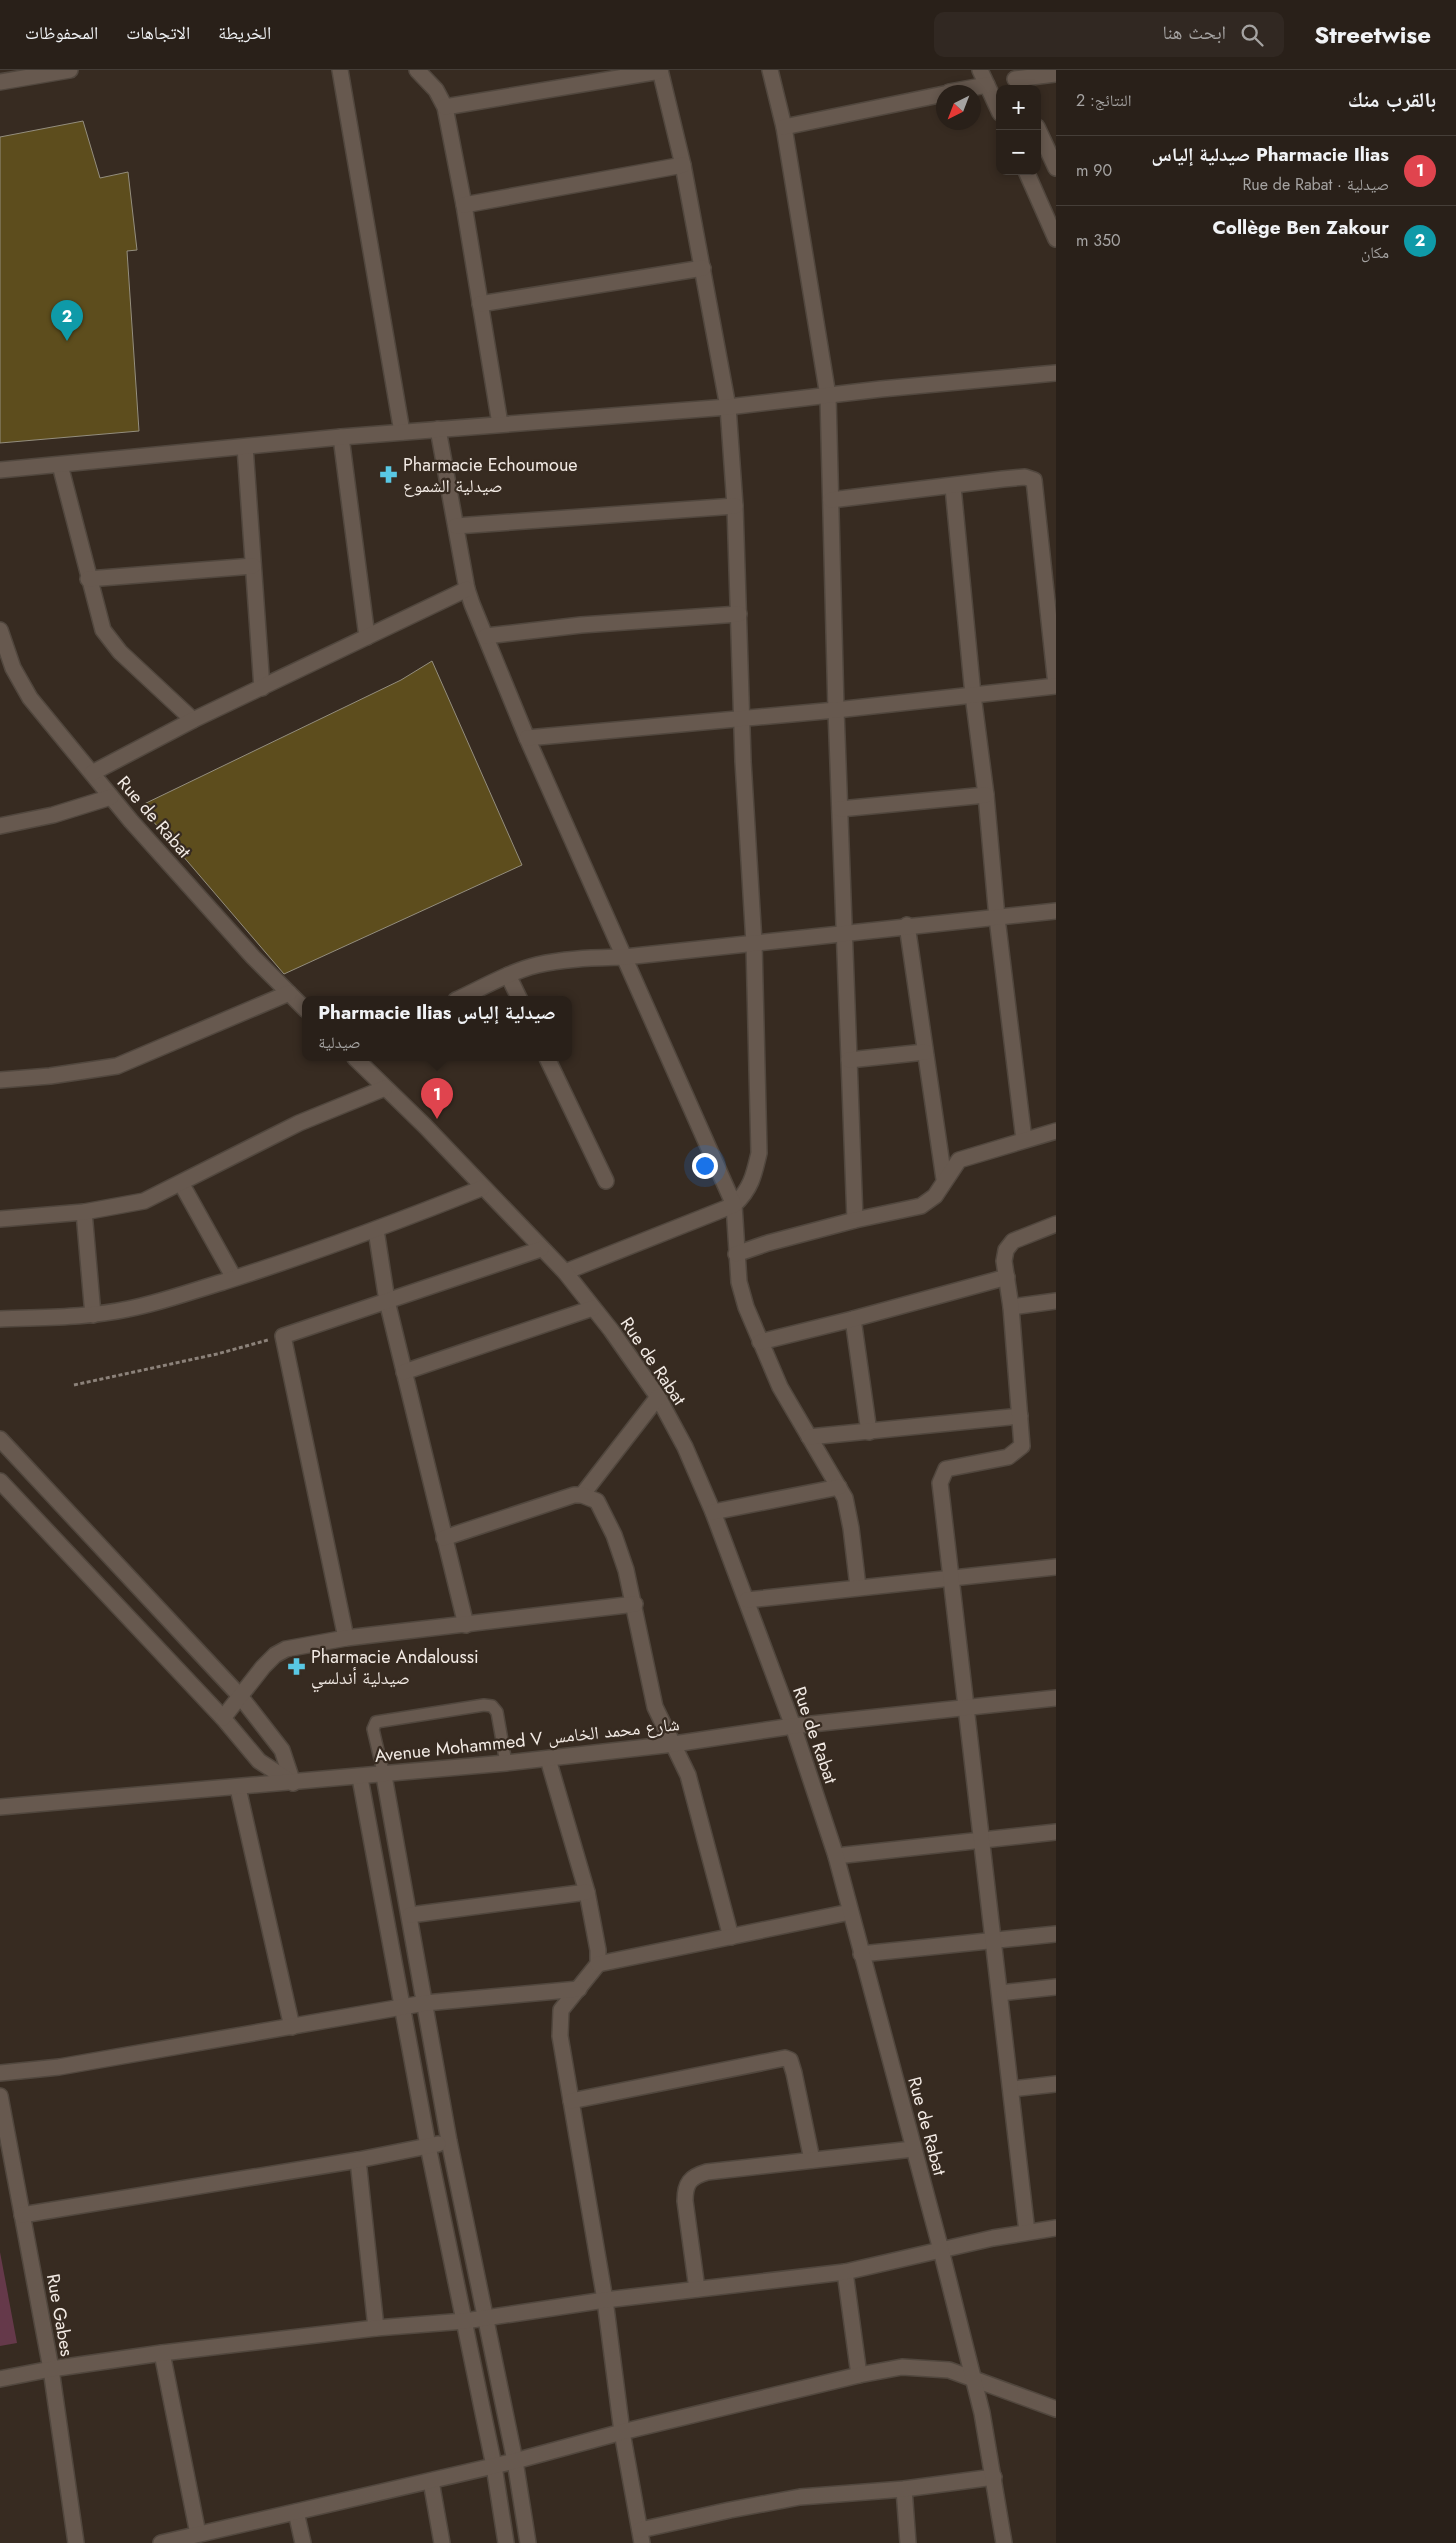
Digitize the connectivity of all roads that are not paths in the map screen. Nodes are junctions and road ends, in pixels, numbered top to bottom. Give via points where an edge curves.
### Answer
1 (70, 70) edge
2 (340, 70) edge
3 (417, 70) edge
4 (660, 70) edge
5 (770, 70) edge
6 (980, 70) edge
7 (1056, 74) edge
8 (1015, 79) edge
9 (0, 82) edge
10 (987, 84) junction
11 (981, 85) edge
12 (936, 96) edge
13 (996, 104) edge
14 (445, 108) junction
15 (784, 127) junction
16 (1038, 130) edge
17 (683, 165) junction
18 (1056, 168) edge
19 (1028, 175) edge
20 (464, 205) junction
21 (1056, 239) edge
22 (703, 268) junction
23 (480, 304) junction
24 (1056, 372) edge
25 (828, 396) junction
26 (728, 407) junction
27 (500, 424) junction
28 (438, 429) junction
29 (402, 432) junction
30 (341, 437) junction
31 (245, 447) junction
32 (60, 465) junction
33 (0, 470) edge
34 (953, 487) junction
35 (831, 500) junction
36 (734, 506) junction
37 (456, 526) junction
38 (254, 566) junction
39 (88, 580) junction
40 (466, 589) junction
41 (739, 614) junction
42 (0, 630) edge
43 (486, 636) junction
44 (367, 637) junction
45 (1056, 685) edge
46 (262, 688) junction
47 (973, 695) junction
48 (836, 710) junction
49 (742, 719) junction
50 (193, 720) junction
51 (527, 738) junction
52 (92, 774) junction
53 (986, 795) junction
54 (111, 797) junction
55 (840, 808) junction
56 (0, 826) edge
57 (1056, 911) edge
58 (997, 918) junction
59 (907, 925) junction
60 (845, 933) junction
61 (754, 943) junction
62 (625, 957) junction
63 (508, 975) junction
64 (289, 993) junction
65 (464, 996) edge
66 (518, 996) edge
67 (302, 1006) edge
68 (925, 1052) junction
69 (849, 1060) junction
70 (358, 1061) edge
71 (548, 1061) edge
72 (0, 1080) edge
73 (385, 1088) junction
74 (1056, 1131) edge
75 (1024, 1140) junction
76 (944, 1180) junction
77 (606, 1181) dead end
78 (181, 1183) junction
79 (482, 1188) junction
80 (734, 1205) junction
81 (84, 1212) junction
82 (0, 1219) edge
83 (855, 1220) junction
84 (1056, 1224) edge
85 (376, 1230) junction
86 (541, 1249) junction
87 (736, 1254) junction
88 (564, 1272) junction
89 (1006, 1276) junction
90 (234, 1278) junction
91 (387, 1301) junction
92 (1056, 1301) edge
93 (1011, 1307) junction
94 (593, 1308) junction
95 (94, 1315) junction
96 (0, 1319) edge
97 (853, 1319) junction
98 (760, 1342) junction
99 (404, 1372) junction
100 (658, 1397) junction
101 (1020, 1416) junction
102 (869, 1432) junction
103 (809, 1437) junction
104 (0, 1439) edge
105 (0, 1481) edge
106 (839, 1487) junction
107 (582, 1495) junction
108 (713, 1512) junction
109 (444, 1538) junction
110 (1056, 1567) edge
111 (952, 1579) junction
112 (858, 1587) junction
113 (747, 1600) junction
114 (635, 1604) junction
115 (466, 1625) junction
116 (346, 1638) junction
117 (240, 1696) junction
118 (1056, 1698) edge
119 (968, 1707) junction
120 (223, 1718) junction
121 (793, 1726) junction
122 (674, 1744) junction
123 (548, 1759) junction
124 (506, 1763) junction
125 (384, 1776) junction
126 (360, 1778) junction
127 (293, 1783) junction
128 (238, 1788) junction
129 (0, 1807) edge
130 (1056, 1832) edge
131 (983, 1840) junction
132 (836, 1856) junction
133 (588, 1892) junction
134 (850, 1912) junction
135 (410, 1915) junction
136 (1056, 1934) edge
137 (731, 1937) junction
138 (994, 1940) junction
139 (861, 1954) junction
140 (598, 1964) junction
141 (1056, 1986) edge
142 (579, 1989) junction
143 (1000, 1993) junction
144 (425, 2003) junction
145 (402, 2007) junction
146 (292, 2027) junction
147 (0, 2073) edge
148 (1056, 2084) edge
149 (1011, 2089) junction
150 (0, 2096) edge
151 (571, 2101) junction
152 (449, 2141) junction
153 (428, 2146) junction
154 (913, 2149) junction
155 (358, 2160) junction
156 (812, 2160) junction
157 (22, 2215) junction
158 (1056, 2228) edge
159 (1027, 2232) junction
160 (941, 2250) junction
161 (845, 2272) junction
162 (697, 2289) junction
163 (605, 2300) junction
164 (486, 2317) junction
165 (465, 2321) junction
166 (376, 2328) junction
167 (162, 2354) junction
168 (50, 2369) junction
169 (859, 2375) junction
170 (974, 2377) junction
171 (0, 2379) edge
172 (1056, 2409) edge
173 (622, 2432) junction
174 (515, 2461) junction
175 (494, 2466) junction
176 (994, 2478) junction
177 (431, 2481) junction
178 (904, 2489) junction
179 (296, 2512) junction
180 (198, 2534) junction
181 (641, 2536) edge
182 (76, 2543) edge
183 (161, 2543) edge
184 (303, 2543) edge
185 (442, 2543) edge
186 (506, 2543) edge
187 (528, 2543) edge
188 (908, 2543) edge
189 (1004, 2543) edge

1 - 9 street
2 - 29 street
3 - 14 street via 436,90
4 - 14 street
4 - 17 street
5 - 15 street
6 - 10 street
7 - 8 street
10 - 11 street
10 - 13 street
12 - 15 street
14 - 20 street
15 - 25 street
16 - 18 street
17 - 20 street
17 - 22 street
19 - 21 street
20 - 23 street
22 - 23 street
22 - 26 street
23 - 27 street
24 - 25 street
25 - 26 street
25 - 35 street
26 - 27 street
26 - 36 street
27 - 28 street
28 - 29 street
28 - 37 street
29 - 30 street
30 - 31 street
30 - 44 street
31 - 32 street
31 - 38 street
32 - 33 street
32 - 39 street
34 - 35 street
34 - 45 street via 1025,477 1034,481
34 - 47 street
35 - 48 street
36 - 37 street
36 - 41 street
37 - 40 street
38 - 39 street
38 - 46 street
39 - 50 street via 98,619 110,641
40 - 43 street
40 - 44 street
41 - 43 street via 581,625
41 - 49 street
42 - 52 street, Rue de Rabat via 13,668 30,698
43 - 51 street
44 - 46 street
45 - 47 street
46 - 50 street
47 - 48 street
47 - 53 street
48 - 49 street
48 - 55 street
49 - 51 street
49 - 61 street
50 - 52 street
51 - 62 street
52 - 54 street, Rue de Rabat
53 - 55 street
53 - 58 street
54 - 56 street via 45,817
54 - 64 street, Rue de Rabat
55 - 60 street
57 - 58 street
58 - 59 street
58 - 75 street
59 - 60 street
59 - 68 street
60 - 61 street
60 - 69 street
61 - 62 street
61 - 80 street via 759,1154 753,1181 746,1194
62 - 63 street via 557,961
62 - 80 street
63 - 65 street
63 - 66 street
64 - 67 street, Rue de Rabat
64 - 72 street via 117,1066
68 - 69 street
68 - 76 street
69 - 83 street
70 - 73 street, Rue de Rabat
71 - 77 street
73 - 78 street via 299,1123
73 - 79 street, Rue de Rabat
74 - 75 street
75 - 76 street via 959,1160
76 - 83 street via 934,1196 920,1206
78 - 81 street via 144,1201
78 - 90 street
79 - 85 street
79 - 86 street, Rue de Rabat
80 - 87 street
80 - 88 street
81 - 82 street
81 - 95 street
83 - 87 street
84 - 89 street via 1013,1241 1006,1250
85 - 90 street
85 - 91 street
86 - 88 street, Rue de Rabat
86 - 91 street
87 - 98 street via 739,1282
88 - 94 street, Rue de Rabat
89 - 93 street
89 - 97 street
90 - 95 street via 137,1307
91 - 99 street
91 - 116 street via 283,1336
92 - 93 street
93 - 101 street
94 - 99 street
94 - 100 street, Rue de Rabat
95 - 96 street
97 - 98 street
97 - 102 street
98 - 103 street via 780,1387
99 - 109 street
100 - 107 street
100 - 108 street, Rue de Rabat via 685,1447
101 - 102 street
101 - 111 street via 1022,1446 1015,1453 1008,1457 952,1466 943,1475 940,1483
102 - 103 street
103 - 106 street
104 - 117 street
105 - 120 street
106 - 108 street
106 - 112 street via 852,1528
107 - 109 street
107 - 114 street via 597,1502 605,1514
108 - 113 street, Rue de Rabat
109 - 115 street
110 - 111 street
111 - 112 street
111 - 119 street
112 - 113 street
113 - 121 street, Rue de Rabat
114 - 115 street
114 - 122 street via 655,1706
115 - 116 street
116 - 117 street via 281,1652 263,1667
117 - 120 street
117 - 127 street via 282,1750
118 - 119 street, Avenue Mohammed V شارع محمد الخامس
119 - 121 street, Avenue Mohammed V شارع محمد الخامس
119 - 131 street
120 - 127 street via 259,1761
121 - 122 street, Avenue Mohammed V شارع محمد الخامس
121 - 132 street, Rue de Rabat
122 - 123 street, Avenue Mohammed V شارع محمد الخامس
122 - 137 street via 688,1775
123 - 124 street, Avenue Mohammed V شارع محمد الخامس
123 - 133 street
124 - 125 street, Avenue Mohammed V شارع محمد الخامس
124 - 125 lane via 497,1712 492,1706 484,1705 376,1722 373,1729
125 - 126 street, Avenue Mohammed V شارع محمد الخامس
125 - 135 street
126 - 127 street, Avenue Mohammed V شارع محمد الخامس
126 - 145 street
127 - 128 street, Avenue Mohammed V شارع محمد الخامس
128 - 129 street, Avenue Mohammed V شارع محمد الخامس
128 - 146 street
130 - 131 street
131 - 132 street
131 - 138 street
132 - 134 street, Rue de Rabat
133 - 135 street
133 - 140 street
134 - 137 street
134 - 139 street, Rue de Rabat
135 - 144 street
136 - 138 street
137 - 140 street
138 - 139 street
138 - 143 street
139 - 154 street, Rue de Rabat
140 - 142 street
141 - 143 street
142 - 144 street
142 - 151 street via 564,2005 560,2020
143 - 149 street
144 - 145 street
144 - 152 street
145 - 146 street
145 - 153 street
146 - 147 street via 60,2067
148 - 149 street
149 - 159 street
150 - 157 street, Rue Gabes
151 - 156 street via 784,2058 790,2060 794,2072
151 - 163 street
152 - 153 street
152 - 164 street
153 - 155 street
153 - 165 street
154 - 156 street
154 - 160 street, Rue de Rabat
155 - 157 street
155 - 166 street
156 - 162 street via 706,2172 690,2179 685,2187 685,2201
157 - 168 street, Rue Gabes
158 - 159 street
159 - 160 street
160 - 161 street
160 - 170 street, Rue de Rabat
161 - 162 street
161 - 169 street
162 - 163 street
163 - 164 street
163 - 173 street
164 - 165 street
164 - 174 street
165 - 166 street
165 - 175 street
166 - 167 street
167 - 168 street
167 - 180 street
168 - 171 street
168 - 182 street, Rue Gabes
169 - 170 street via 902,2367 948,2370
169 - 173 street
170 - 172 street
170 - 176 street, Rue de Rabat
173 - 174 street
173 - 181 street
174 - 175 street
174 - 187 street
175 - 177 street
175 - 186 street
176 - 178 street
176 - 189 street, Rue de Rabat
177 - 179 street
177 - 185 street
178 - 181 street via 768,2502
178 - 188 street
179 - 180 street
179 - 184 street
180 - 183 street

